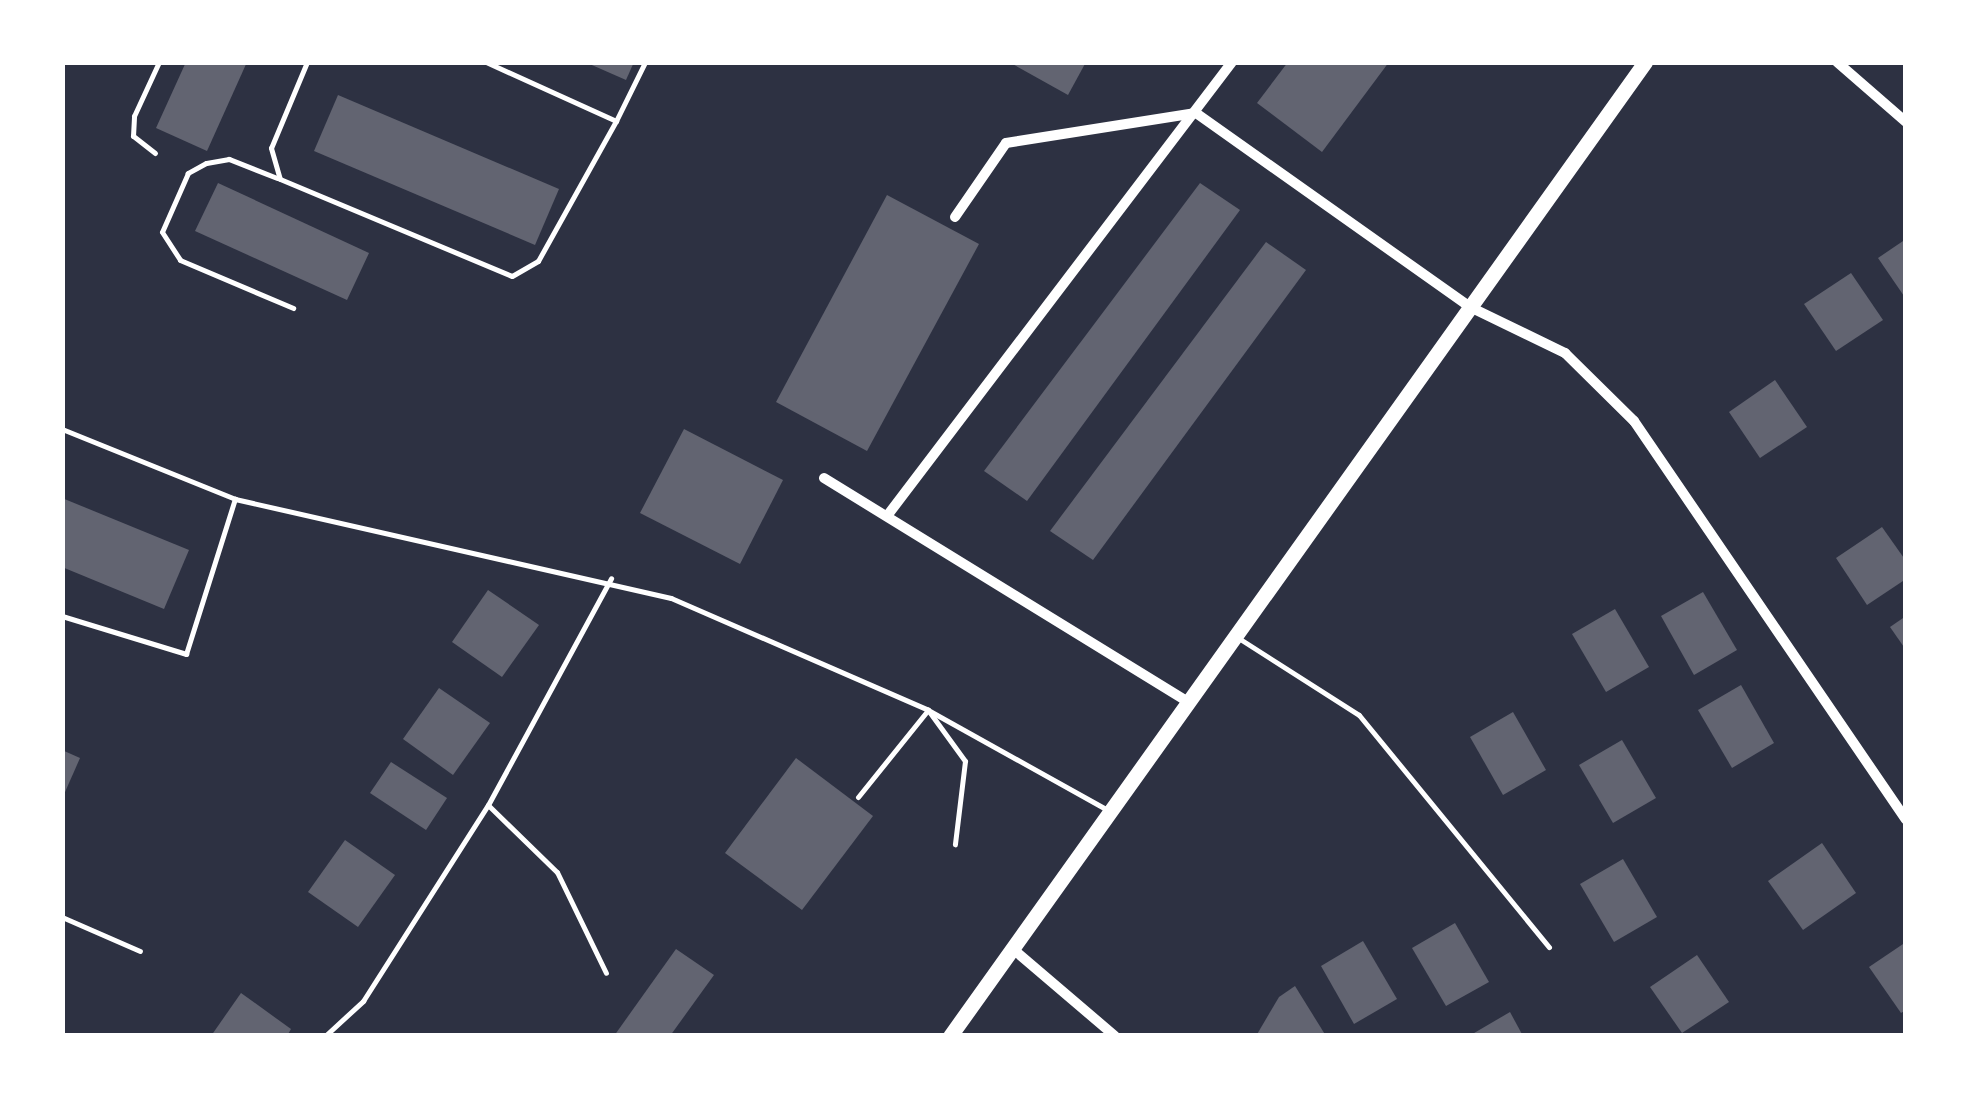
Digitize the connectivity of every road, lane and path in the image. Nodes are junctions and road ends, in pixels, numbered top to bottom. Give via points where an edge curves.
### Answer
1 (159, 62) edge
2 (307, 62) edge
3 (486, 62) edge
4 (645, 62) edge
5 (1232, 62) edge
6 (1644, 62) edge
7 (1838, 62) edge
8 (1196, 113) junction
9 (616, 121) junction
10 (1906, 122) edge
11 (155, 153) dead end
12 (280, 179) junction
13 (956, 216) dead end
14 (1470, 307) junction
15 (293, 308) dead end
16 (62, 429) edge
17 (824, 478) dead end
18 (235, 499) junction
19 (886, 516) junction
20 (610, 578) junction
21 (62, 616) edge
22 (1237, 637) junction
23 (1191, 704) junction
24 (928, 710) junction
25 (858, 797) dead end
26 (488, 806) junction
27 (1113, 812) junction
28 (1906, 819) edge
29 (955, 844) dead end
30 (62, 917) edge
31 (1548, 946) dead end
32 (1013, 949) junction
33 (140, 952) dead end
34 (606, 973) dead end
35 (325, 1036) edge
36 (950, 1036) edge
37 (1115, 1036) edge

1 - 11 lane via 133,126
2 - 12 lane via 271,148
3 - 9 lane
4 - 9 lane
5 - 8 street
6 - 14 main road
7 - 10 street
8 - 13 street via 1006,144
8 - 14 street
8 - 19 street
9 - 12 lane via 538,261 512,276
12 - 15 lane via 229,159 206,163 188,173 162,232 180,260
14 - 22 main road
14 - 28 street via 1565,353 1634,421
16 - 18 lane
17 - 19 street
18 - 20 lane
18 - 21 lane via 186,654
19 - 23 street
20 - 24 lane
20 - 26 lane
22 - 23 main road
22 - 31 lane via 1359,715
23 - 27 main road
24 - 25 lane
24 - 27 lane
24 - 29 lane via 965,761
26 - 34 lane via 558,872
26 - 35 lane via 363,1001
27 - 32 main road
30 - 33 lane
32 - 36 main road
32 - 37 street

